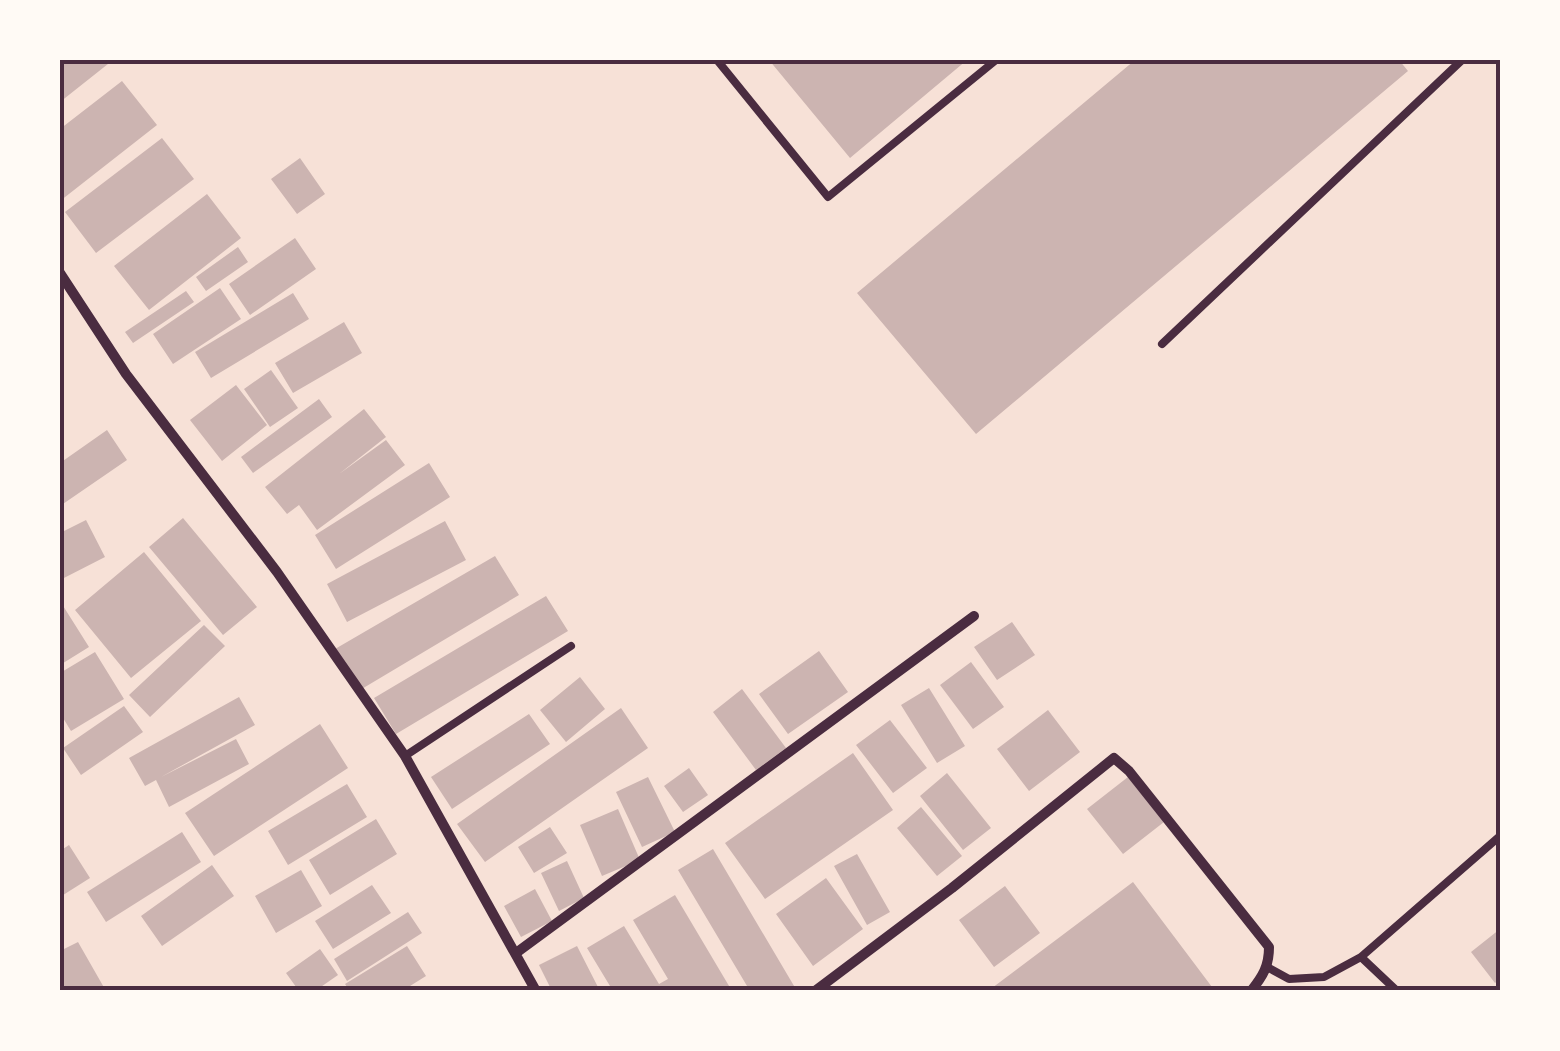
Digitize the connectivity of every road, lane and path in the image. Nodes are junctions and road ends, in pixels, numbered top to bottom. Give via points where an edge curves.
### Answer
1 (716, 60) edge
2 (996, 60) edge
3 (1462, 60) edge
4 (1449, 64) edge
5 (60, 273) edge
6 (1162, 344) dead end
7 (974, 616) dead end
8 (571, 646) dead end
9 (405, 756) junction
10 (1500, 836) edge
11 (516, 953) junction
12 (1361, 957) junction
13 (1267, 967) junction
14 (536, 991) edge
15 (815, 991) edge
16 (1251, 991) edge
17 (1397, 991) edge

1 - 2 lane via 828,197
3 - 4 lane
4 - 6 lane
5 - 9 street
7 - 11 street
8 - 9 lane
9 - 11 street
10 - 12 lane
11 - 14 street
12 - 13 lane via 1324,977 1289,979
12 - 17 lane
13 - 15 street via 1269,947 1114,758
13 - 16 street

